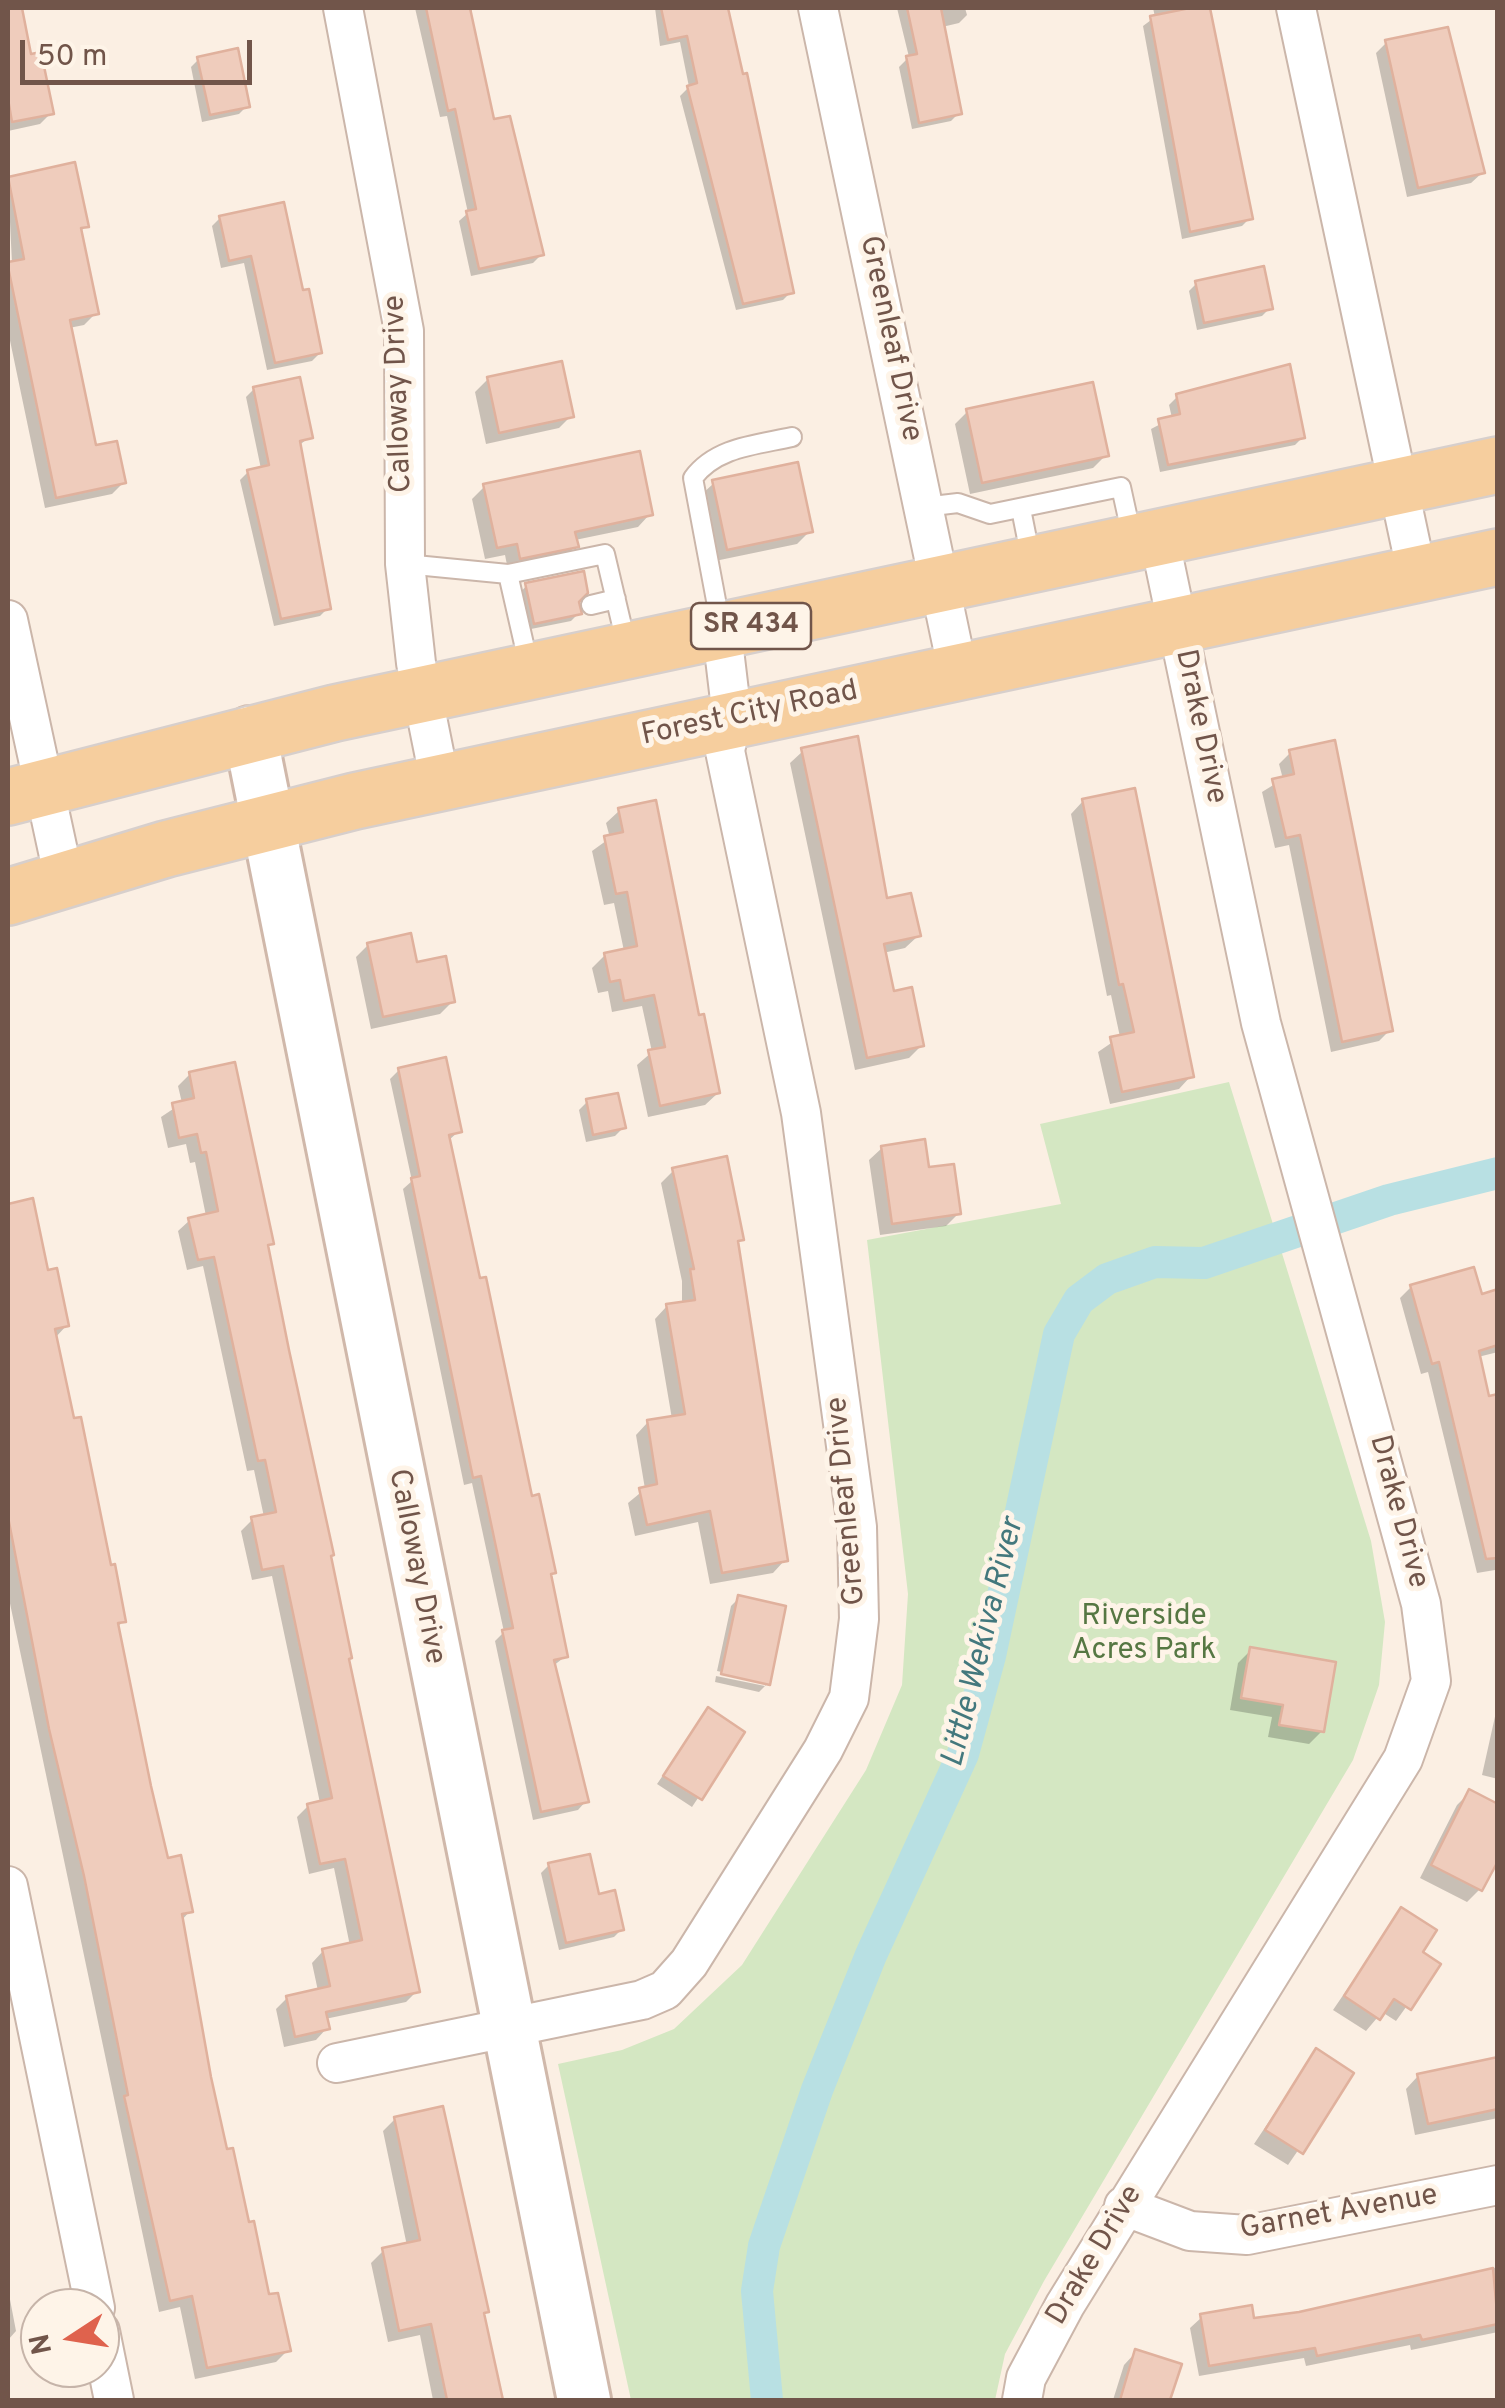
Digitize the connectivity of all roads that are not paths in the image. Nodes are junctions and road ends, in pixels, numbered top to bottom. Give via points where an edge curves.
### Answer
1 (344, 8) edge
2 (818, 8) edge
3 (1296, 8) edge
4 (792, 436) dead end
5 (1498, 465) edge
6 (1399, 486) junction
7 (924, 507) junction
8 (1021, 508) junction
9 (1146, 540) junction
10 (1498, 556) edge
11 (406, 564) junction
12 (1032, 564) junction
13 (508, 574) junction
14 (1417, 574) junction
15 (940, 584) junction
16 (616, 600) junction
17 (591, 605) dead end
18 (8, 620) edge
19 (1177, 625) junction
20 (722, 633) junction
21 (527, 637) junction
22 (629, 652) junction
23 (958, 672) junction
24 (422, 694) junction
25 (732, 717) junction
26 (250, 733) junction
27 (440, 782) junction
28 (26, 792) edge
29 (267, 822) junction
30 (64, 879) junction
31 (8, 896) edge
32 (8, 1886) edge
33 (507, 2029) junction
34 (337, 2063) dead end
35 (1498, 2186) edge
36 (1124, 2206) junction
37 (91, 2288) edge
38 (584, 2400) edge
39 (1022, 2400) edge

1 - 11 street, Calloway Drive via 404,331
2 - 7 street, Greenleaf Drive
3 - 6 street
4 - 20 lane via 722,453 693,478
5 - 6 main road, SR 434
6 - 9 main road, SR 434
6 - 14 street
7 - 8 lane via 958,502 990,514
7 - 15 street, Greenleaf Drive
8 - 9 lane via 1120,487
8 - 12 lane
9 - 12 main road, SR 434
9 - 19 street, Drake Drive
10 - 14 main road, Forest City Road
11 - 13 lane
11 - 24 street, Calloway Drive
12 - 15 main road, SR 434
13 - 16 lane via 606,554
13 - 21 lane
14 - 19 main road, Forest City Road
15 - 20 main road, SR 434
15 - 23 street, Greenleaf Drive
16 - 17 lane
16 - 22 lane
18 - 28 street
19 - 23 main road, Forest City Road
19 - 36 street, Drake Drive via 1261,1024 1406,1541 1431,1681 1404,1758
20 - 22 main road, SR 434
20 - 25 street, Greenleaf Drive
21 - 22 main road, SR 434
21 - 24 main road, SR 434
23 - 25 main road, Forest City Road
24 - 26 main road, SR 434
24 - 27 street, Calloway Drive
25 - 27 main road, Forest City Road
25 - 33 street, Greenleaf Drive via 726,751 801,1113 857,1527 860,1618 849,1698 824,1750 666,1990
26 - 28 main road, SR 434
26 - 29 street, Calloway Drive
27 - 29 main road, Forest City Road
28 - 30 street
29 - 30 main road, Forest City Road
29 - 33 street, Calloway Drive
30 - 31 main road, Forest City Road
32 - 37 street
33 - 34 street, Greenleaf Drive
33 - 38 street, Calloway Drive
35 - 36 street, Garnet Avenue via 1246,2235 1190,2231
36 - 39 street, Drake Drive via 1026,2378

